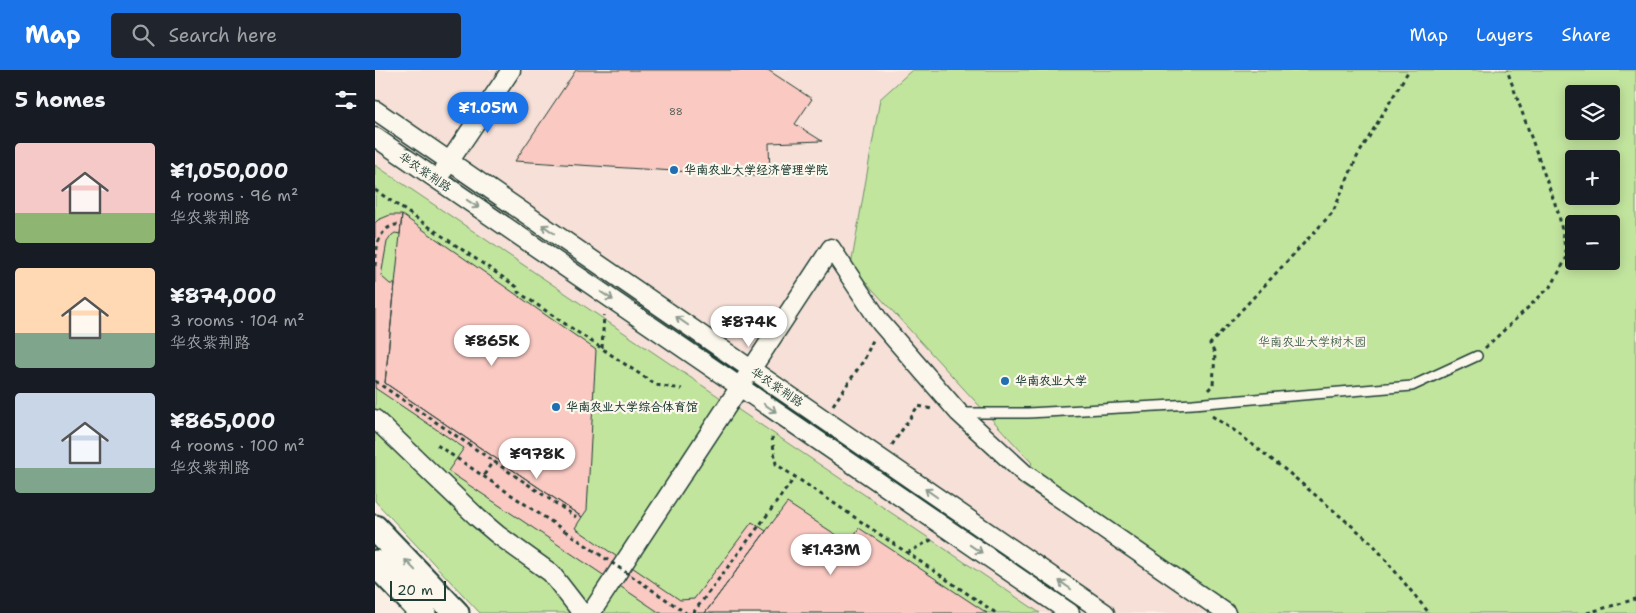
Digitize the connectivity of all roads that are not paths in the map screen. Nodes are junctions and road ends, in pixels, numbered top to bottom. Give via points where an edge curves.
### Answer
1 (511, 70) edge
2 (375, 110) edge
3 (375, 137) edge
4 (450, 162) junction
5 (437, 180) junction
6 (1477, 356) road end
7 (751, 369) junction
8 (739, 387) junction
9 (959, 414) junction
10 (375, 419) edge
11 (375, 528) edge
12 (375, 563) edge
13 (423, 613) edge
14 (456, 613) edge
15 (582, 613) edge
16 (591, 613) edge
17 (1070, 613) edge
18 (1105, 613) edge
19 (1226, 613) edge

1 - 4 street
2 - 4 street, 华农紫荆路
3 - 5 street, 华农紫荆路
4 - 5 street
7 -> 4 street, 华农紫荆路
5 -> 8 street, 华农紫荆路
6 - 9 lane via 1412,386 1193,404
7 - 8 street
7 - 9 street via 831,248 880,322
18 -> 7 street, 华农紫荆路
8 - 16 street
8 -> 17 street, 华农紫荆路
9 - 19 street via 1025,474
10 - 15 street via 477,518 551,573
14 -> 11 street
12 - 13 street

